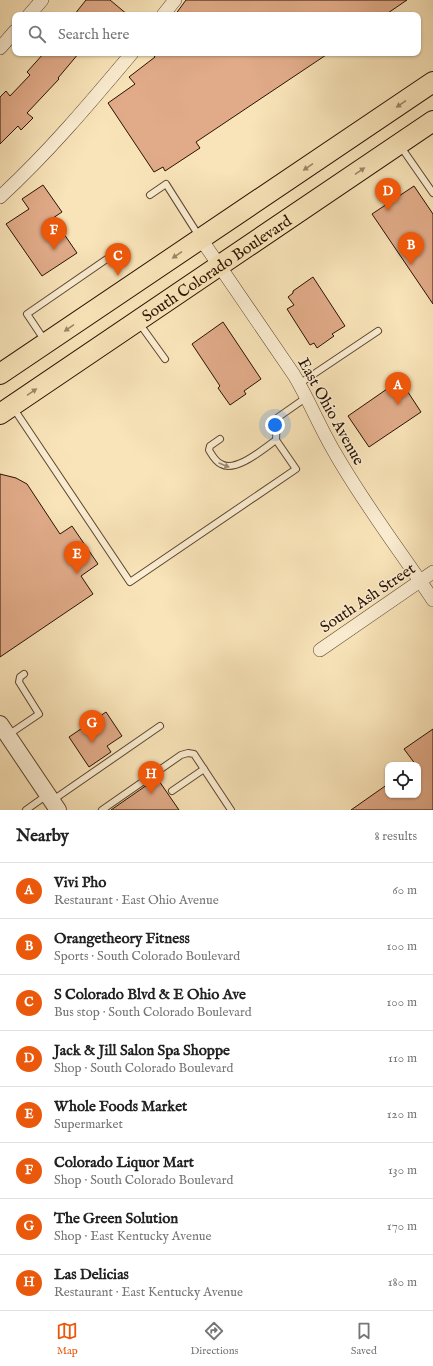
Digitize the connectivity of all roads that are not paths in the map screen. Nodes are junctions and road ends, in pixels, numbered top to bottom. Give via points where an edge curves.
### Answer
1 (42, 0) edge
2 (175, 0) edge
3 (32, 12) edge
4 (165, 12) edge
5 (12, 34) edge
6 (0, 48) edge
7 (130, 56) edge
8 (433, 82) edge
9 (433, 121) edge
10 (399, 144) junction
11 (433, 193) edge
12 (150, 195) dead end
13 (0, 197) edge
14 (201, 239) junction
15 (114, 254) dead end
16 (219, 266) junction
17 (137, 321) junction
18 (378, 331) dead end
19 (46, 343) junction
20 (165, 359) dead end
21 (0, 374) edge
22 (299, 384) junction
23 (307, 396) junction
24 (6, 410) edge
25 (220, 439) dead end
26 (276, 440) junction
27 (433, 572) edge
28 (420, 581) junction
29 (433, 600) edge
30 (320, 650) dead end
31 (24, 674) dead end
32 (160, 726) dead end
33 (4, 729) edge
34 (204, 769) junction
35 (172, 791) dead end
36 (53, 802) edge
37 (26, 810) edge
38 (102, 810) edge
39 (231, 810) edge

1 - 3 street
2 - 4 street
5 - 6 street
7 - 13 street via 54,144
8 -> 14 main road, South Colorado Boulevard
9 - 10 main road, South Colorado Boulevard
10 - 11 lane
16 -> 10 main road, South Colorado Boulevard
12 - 14 lane via 166,184
14 - 16 street, East Ohio Avenue
14 -> 19 main road, South Colorado Boulevard
15 - 19 lane via 27,314
16 - 17 main road, South Colorado Boulevard
16 - 22 street, East Ohio Avenue
17 - 20 lane
24 -> 17 main road, South Colorado Boulevard
18 - 22 lane
19 - 21 main road, South Colorado Boulevard
22 - 23 street, East Ohio Avenue
23 - 26 lane via 277,418
23 - 28 street, East Ohio Avenue via 325,436 342,465
24 - 26 lane via 130,582 296,469
25 -> 26 lane via 210,446 209,450 216,461 231,467 241,464
27 - 28 street, South Ash Street
28 - 29 street, East Ohio Avenue
28 - 30 street, South Ash Street
31 - 33 lane via 19,682 39,714
32 - 36 lane
33 - 36 street
34 - 35 lane
34 - 38 lane via 194,754 181,755
34 - 39 lane
36 - 37 lane

